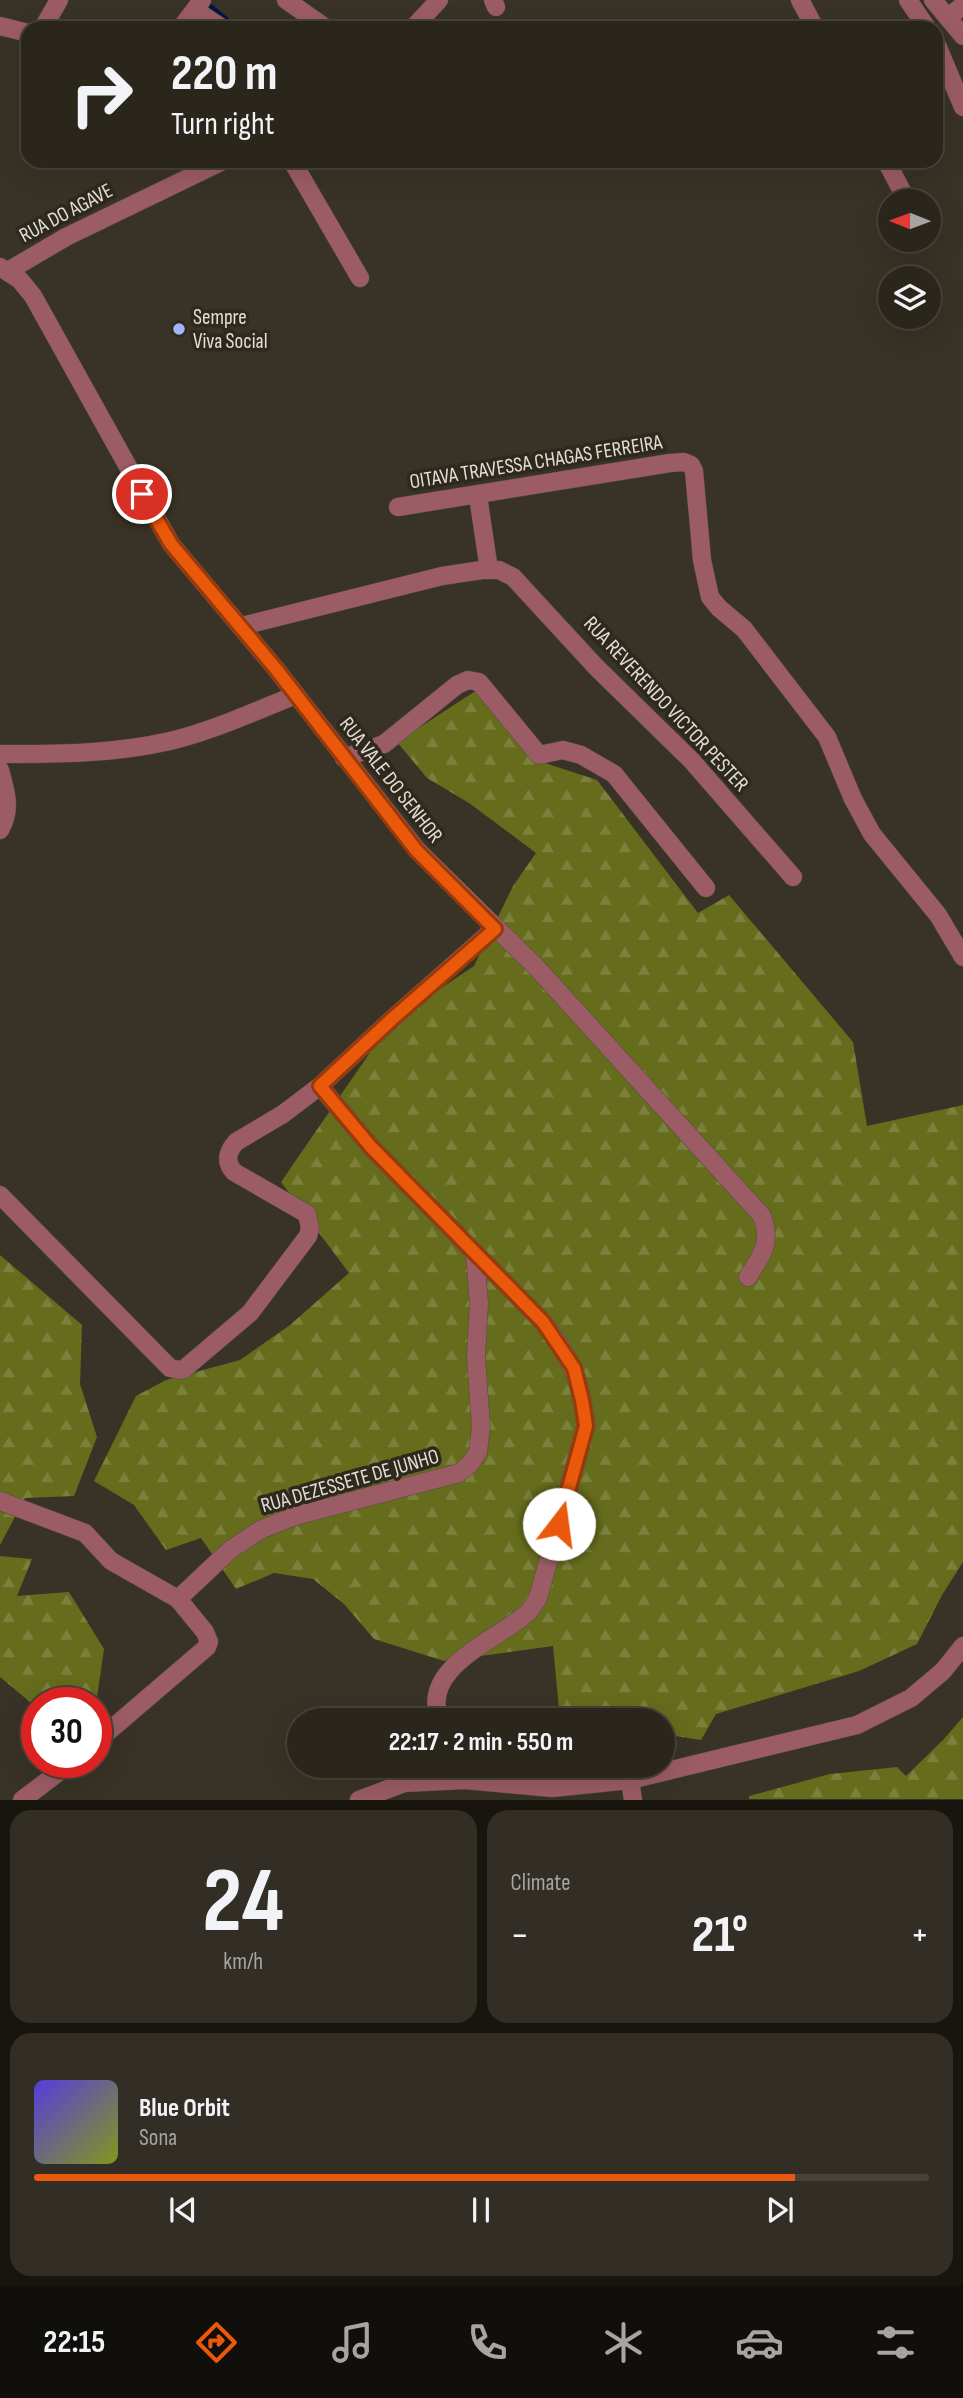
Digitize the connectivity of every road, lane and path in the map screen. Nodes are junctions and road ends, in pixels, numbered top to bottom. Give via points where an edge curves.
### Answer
1 (59, 0) edge
2 (286, 0) edge
3 (439, 0) edge
4 (800, 0) edge
5 (908, 0) edge
6 (933, 0) edge
7 (198, 5) edge
8 (963, 5) edge
9 (948, 18) junction
10 (47, 21) edge
11 (186, 21) edge
12 (215, 21) edge
13 (317, 21) edge
14 (420, 21) edge
15 (811, 21) edge
16 (922, 21) edge
17 (0, 26) edge
18 (21, 31) edge
19 (963, 36) edge
20 (943, 60) edge
21 (963, 107) edge
22 (209, 168) edge
23 (296, 168) edge
24 (890, 168) edge
25 (900, 189) edge
26 (4, 269) edge
27 (360, 278) dead end
28 (478, 496) junction
29 (398, 507) dead end
30 (494, 570) junction
31 (242, 626) junction
32 (296, 695) junction
33 (0, 754) edge
34 (344, 758) junction
35 (0, 770) edge
36 (0, 830) edge
37 (793, 877) dead end
38 (706, 888) dead end
39 (495, 929) junction
40 (963, 957) edge
41 (320, 1086) junction
42 (0, 1195) edge
43 (475, 1255) junction
44 (748, 1277) dead end
45 (0, 1501) edge
46 (178, 1599) junction
47 (963, 1646) edge
48 (436, 1708) edge
49 (112, 1728) edge
50 (51, 1778) edge
51 (433, 1778) edge
52 (482, 1778) edge
53 (630, 1780) junction
54 (543, 1793) edge
55 (22, 1800) edge
56 (359, 1800) edge
57 (633, 1800) edge

1 - 10 street
2 - 13 street
3 - 14 street
4 - 15 street
5 - 16 street
6 - 9 street
7 - 11 street
7 - 12 street
8 - 9 street
9 - 19 street
17 - 18 street
20 - 21 street
22 - 26 street, RUA DO AGAVE
23 - 27 street
24 - 25 street
26 - 31 street, RUA VALE DO SENHOR via 33,296 171,544
28 - 29 street, OITAVA TRAVESSA CHAGAS FERREIRA
28 - 30 street
28 - 40 street, OITAVA TRAVESSA CHAGAS FERREIRA via 670,463 691,465 710,597 752,639 827,737 860,815 938,915
30 - 31 street via 442,576
30 - 37 street, RUA REVERENDO VICTOR PESTER via 513,576 596,667 692,761
31 - 32 street, RUA VALE DO SENHOR
32 - 33 street via 199,732 153,744 79,754
32 - 34 street, RUA VALE DO SENHOR
34 - 38 street via 384,744 457,685 468,680 480,682 539,755 563,750 614,774
34 - 39 street, RUA VALE DO SENHOR via 416,850
35 - 36 street via 8,797 7,817
39 - 41 street
39 - 44 street, RUA VALE DO SENHOR via 538,969 762,1216 766,1246
41 - 42 street via 236,1142 228,1156 228,1166 234,1172 307,1214 308,1236 250,1313 180,1370 170,1368
41 - 43 street via 371,1147
43 - 46 street, RUA DEZESSETE DE JUNHO via 481,1426 478,1452 470,1464 459,1473 295,1516 260,1530 230,1550
43 - 48 street via 562,1347 574,1368 586,1426 538,1598 528,1613 459,1661 441,1681
45 - 46 street via 85,1533 111,1561
46 - 49 street via 205,1632 208,1647
47 - 53 street via 943,1671 911,1698 857,1725
50 - 55 street
51 - 56 street
52 - 54 street
53 - 54 street
53 - 57 street

